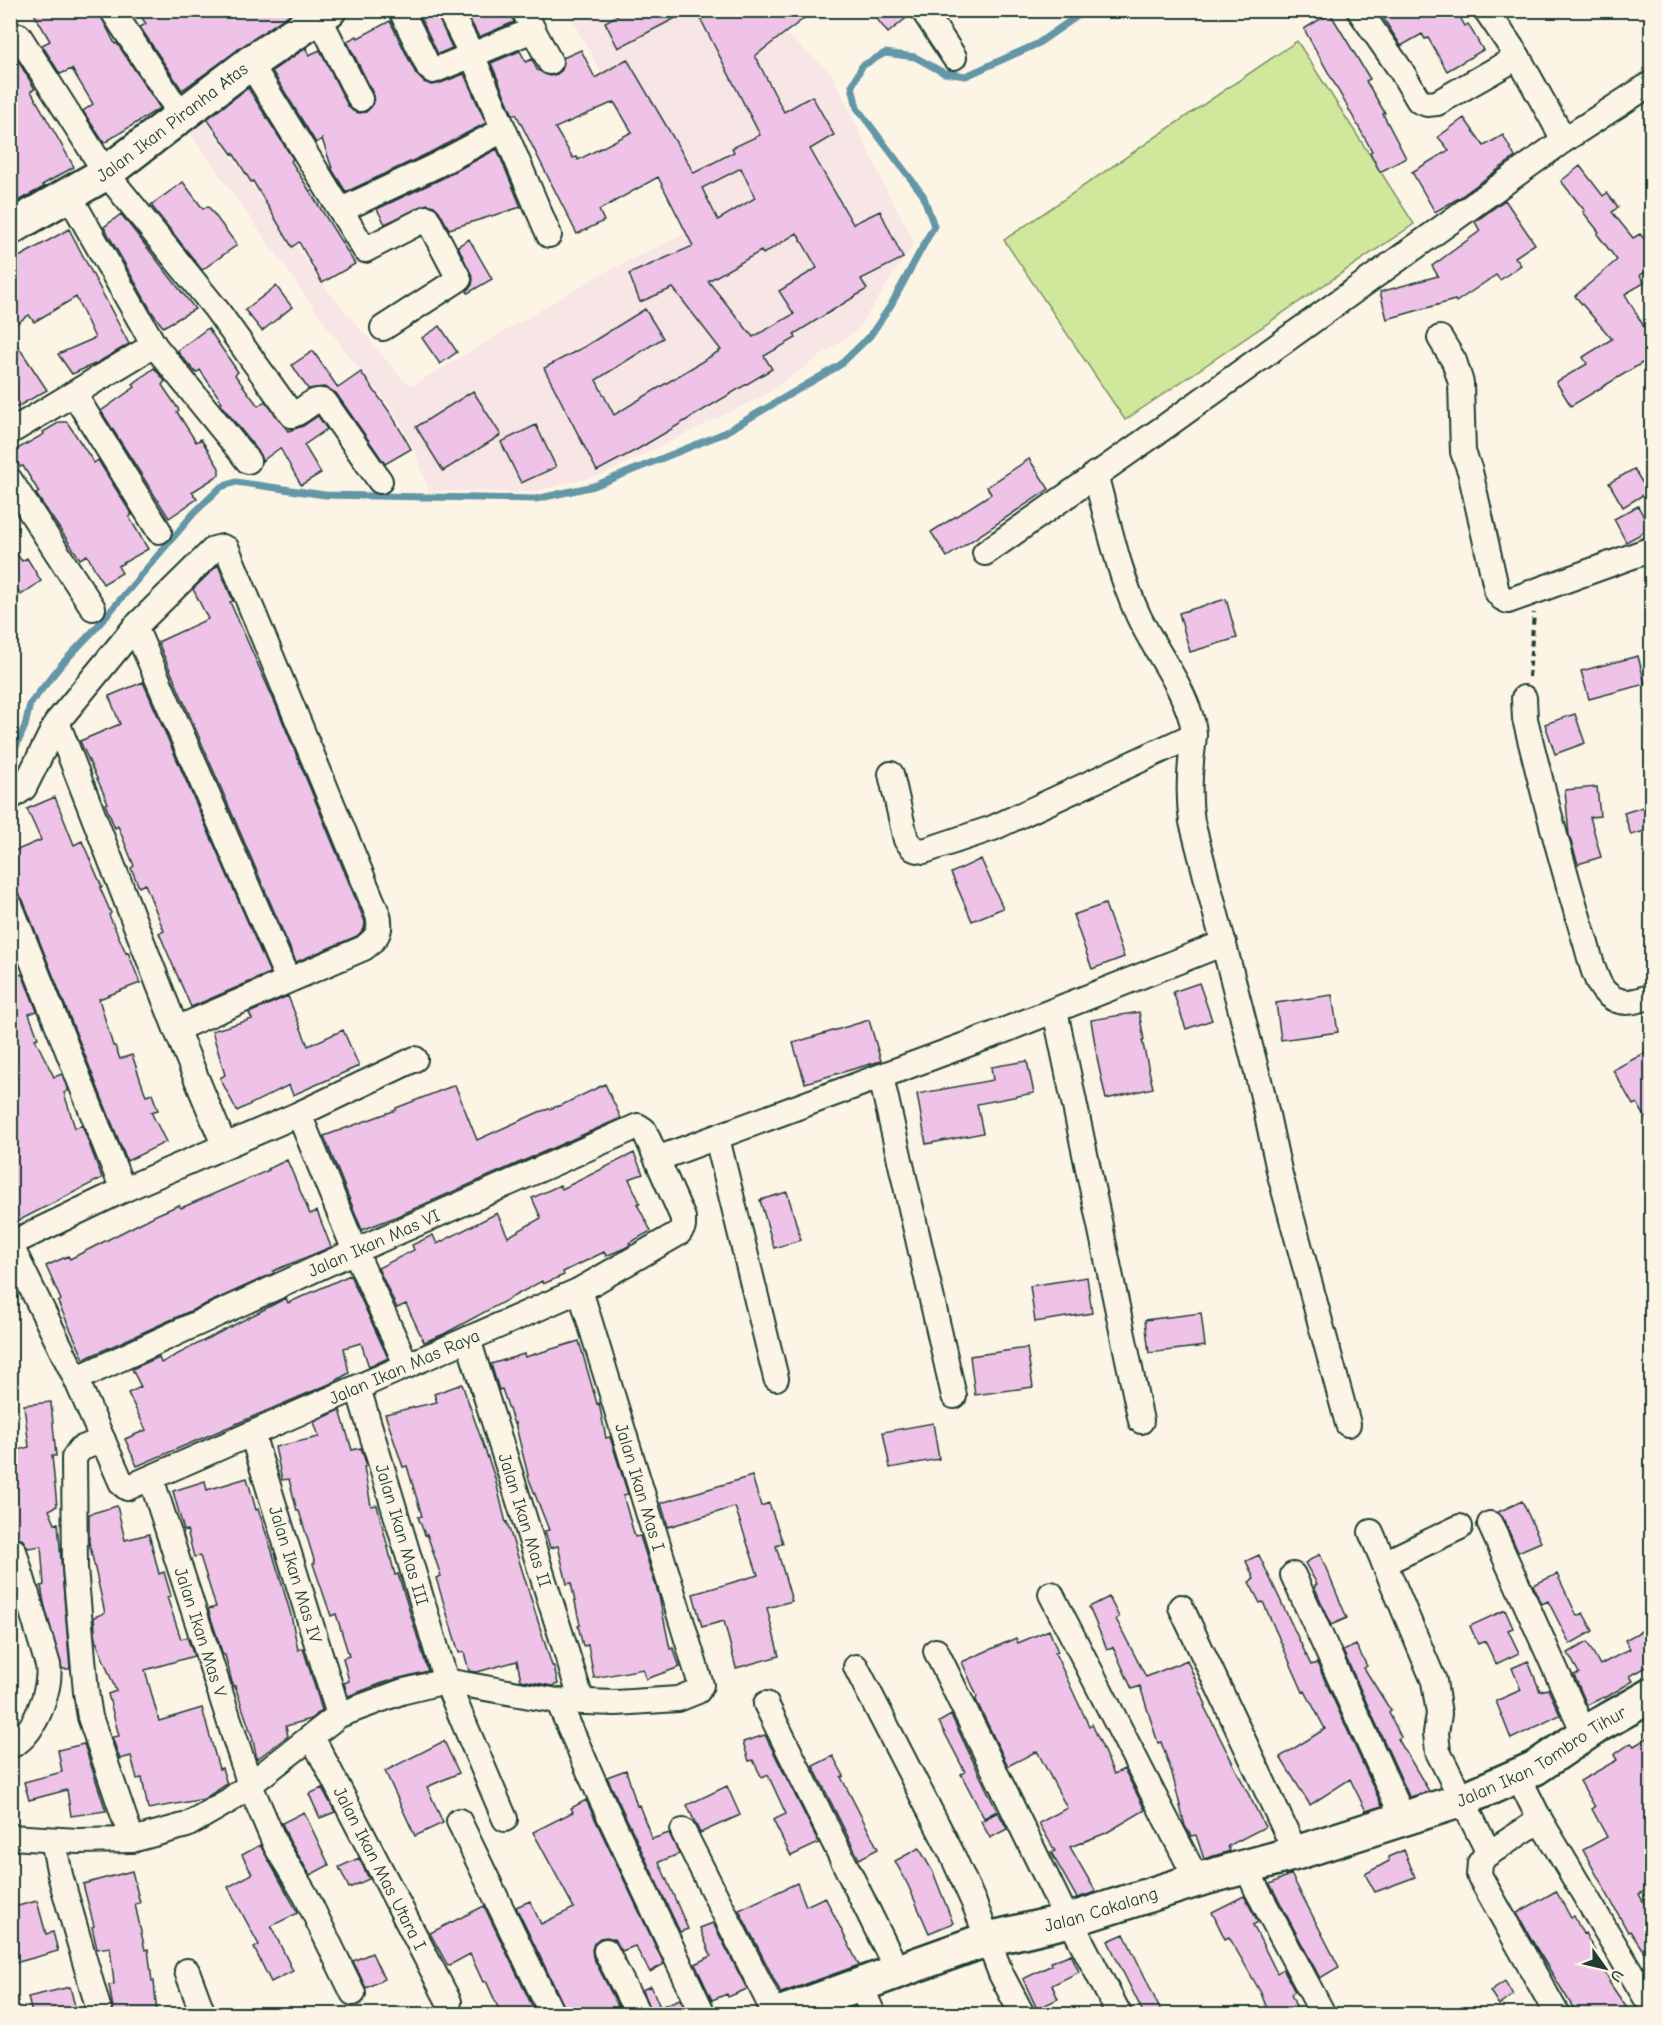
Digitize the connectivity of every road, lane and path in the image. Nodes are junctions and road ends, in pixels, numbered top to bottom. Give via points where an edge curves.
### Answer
1 (112, 10) edge
2 (401, 10) edge
3 (450, 10) edge
4 (923, 10) edge
5 (1359, 10) edge
6 (1486, 10) edge
7 (324, 14) edge
8 (528, 20) edge
9 (19, 36) dead end
10 (472, 55) junction
11 (954, 57) dead end
12 (1518, 57) junction
13 (549, 62) dead end
14 (250, 63) junction
15 (1652, 83) edge
16 (360, 99) dead end
17 (181, 115) junction
18 (503, 130) junction
19 (1564, 140) junction
20 (106, 173) junction
21 (69, 195) junction
22 (341, 210) junction
23 (10, 228) edge
24 (549, 235) dead end
25 (383, 328) dead end
26 (1440, 338) dead end
27 (154, 345) junction
28 (74, 394) junction
29 (10, 432) edge
30 (248, 461) dead end
31 (1095, 474) junction
32 (10, 480) edge
33 (380, 481) dead end
34 (159, 531) dead end
35 (1652, 549) edge
36 (985, 553) dead end
37 (1534, 591) junction
38 (93, 608) dead end
39 (135, 627) junction
40 (1524, 698) joint
41 (57, 722) junction
42 (1194, 735) junction
43 (891, 774) dead end
44 (10, 798) edge
45 (10, 905) edge
46 (1224, 943) junction
47 (288, 980) junction
48 (1652, 996) edge
49 (1055, 1011) junction
50 (176, 1029) junction
51 (415, 1059) dead end
52 (881, 1077) junction
53 (299, 1114) junction
54 (717, 1138) junction
55 (224, 1145) junction
56 (657, 1159) junction
57 (123, 1190) junction
58 (10, 1244) edge
59 (355, 1251) junction
60 (580, 1290) junction
61 (468, 1339) junction
62 (407, 1366) junction
63 (776, 1378) dead end
64 (76, 1379) junction
65 (358, 1388) junction
66 (954, 1396) dead end
67 (1141, 1421) dead end
68 (1348, 1424) dead end
69 (252, 1434) junction
70 (103, 1440) junction
71 (151, 1478) junction
72 (1490, 1524) dead end
73 (1461, 1527) dead end
74 (1371, 1532) dead end
75 (14, 1551) dead end
76 (1384, 1563) junction
77 (1293, 1575) dead end
78 (1051, 1594) dead end
79 (1181, 1607) dead end
80 (936, 1651) dead end
81 (856, 1667) dead end
82 (446, 1681) junction
83 (1652, 1695) edge
84 (570, 1701) junction
85 (766, 1704) dead end
86 (339, 1715) junction
87 (1585, 1735) junction
88 (312, 1737) junction
89 (10, 1746) edge
90 (1518, 1776) junction
91 (250, 1785) junction
92 (1462, 1800) junction
93 (1415, 1816) junction
94 (504, 1819) dead end
95 (1540, 1820) junction
96 (459, 1821) dead end
97 (683, 1831) dead end
98 (10, 1837) edge
99 (132, 1840) junction
100 (1296, 1852) junction
101 (1489, 1853) junction
102 (57, 1859) junction
103 (1246, 1866) junction
104 (1197, 1880) junction
105 (1070, 1920) junction
106 (988, 1939) junction
107 (606, 1951) dead end
108 (187, 1971) dead end
109 (898, 1972) junction
110 (860, 1984) junction
111 (353, 1993) dead end
112 (449, 2002) dead end
113 (1652, 2008) edge
114 (100, 2014) edge
115 (203, 2014) edge
116 (552, 2014) edge
117 (638, 2014) edge
118 (703, 2014) edge
119 (777, 2014) edge
120 (873, 2014) edge
121 (1022, 2014) edge
122 (1119, 2014) edge
123 (1323, 2014) edge
124 (1557, 2014) edge

1 - 17 street
2 - 10 street via 431,70
3 - 10 street
4 - 11 street
5 - 12 street via 1419,101 1425,104 1437,103
6 - 12 street
7 - 14 street, Jalan Ikan Piranha Atas
7 - 16 street
8 - 10 street
8 - 13 street
9 - 20 street
10 - 18 street
12 - 19 street
14 - 17 street, Jalan Ikan Piranha Atas
14 - 22 street
15 - 19 street
17 - 20 street, Jalan Ikan Piranha Atas
18 - 22 street
18 - 24 street
19 - 31 street
20 - 21 street, Jalan Ikan Piranha Atas
20 - 33 street via 216,309 292,415 321,399
21 - 23 street, Jalan Ikan Piranha Atas
21 - 27 street
22 - 25 street via 365,250 427,218 459,279
26 - 37 street via 1461,383 1463,452 1497,592 1508,601
27 - 28 street
27 - 30 street
28 - 29 street
28 - 34 street
31 - 36 street
31 - 42 street via 1125,583 1172,673
32 - 38 street
35 - 37 street
37 - 40 path via 1533,650
39 - 41 street
39 - 47 street
39 - 47 street via 214,549 227,549 381,927 377,937 364,948
40 - 48 street via 1525,719 1566,878 1600,986 1626,1003
41 - 44 street via 24,788
41 - 50 street
42 - 43 street via 993,828 924,851 914,849 906,840
42 - 46 street via 1192,822
45 - 57 street
46 - 49 street
46 - 68 street via 1280,1175
47 - 50 street
49 - 52 street
49 - 67 street
50 - 55 street
51 - 53 street
52 - 54 street
52 - 66 street
53 - 55 street
53 - 59 street
54 - 56 street
54 - 63 street
55 - 57 street
56 - 59 street, Jalan Ikan Mas VI via 644,1130 638,1126
56 - 60 street, Jalan Ikan Mas Raya via 683,1227 679,1233
57 - 58 street
58 - 64 street
59 - 62 street
59 - 64 street, Jalan Ikan Mas VI
60 - 61 street, Jalan Ikan Mas Raya
60 - 84 street, Jalan Ikan Mas I via 701,1684 698,1691 678,1699
61 - 62 street, Jalan Ikan Mas Raya
61 - 84 street, Jalan Ikan Mas II
62 - 65 street, Jalan Ikan Mas Raya
64 - 70 street
65 - 69 street, Jalan Ikan Mas Raya
65 - 82 street, Jalan Ikan Mas III
69 - 71 street, Jalan Ikan Mas Raya
69 - 86 street, Jalan Ikan Mas IV
70 - 71 street, Jalan Ikan Mas Raya via 125,1487
70 - 99 street via 80,1449 74,1458 75,1568 90,1717
71 - 91 street, Jalan Ikan Mas V
72 - 87 street
73 - 76 street
74 - 76 street
75 - 89 street via 49,1678 37,1717 19,1742
76 - 92 street via 1434,1681 1438,1752
77 - 93 street
78 - 104 street
79 - 100 street
80 - 105 street
81 - 106 street via 951,1852
82 - 84 street
82 - 86 street via 401,1692
82 - 94 street, Jalan Ikan Mas III
83 - 87 street, Jalan Ikan Tombro Tihur
84 - 118 street, Jalan Ikan Mas II via 600,1797
85 - 109 street
86 - 88 street
87 - 90 street, Jalan Ikan Tombro Tihur
88 - 91 street
88 - 112 street, Jalan Ikan Mas Utara I
90 - 92 street, Jalan Ikan Tombro Tihur
90 - 95 street
91 - 99 street via 187,1825
91 - 111 street, Jalan Ikan Mas V via 276,1846 306,1896
92 - 93 street, Jalan Ikan Tombro Tihur
92 - 101 street
93 - 100 street, Jalan Cakalang
95 - 101 street
95 - 113 street
96 - 116 street
97 - 119 street
98 - 102 street
99 - 102 street
100 - 103 street, Jalan Cakalang
101 - 124 street via 1480,1863 1479,1875
102 - 114 street
103 - 104 street, Jalan Cakalang
103 - 123 street
104 - 105 street, Jalan Cakalang
105 - 106 street, Jalan Cakalang
105 - 122 street
106 - 109 street, Jalan Cakalang
106 - 121 street
107 - 117 street
108 - 115 street
109 - 110 street, Jalan Cakalang
110 - 119 street, Jalan Cakalang
110 - 120 street

